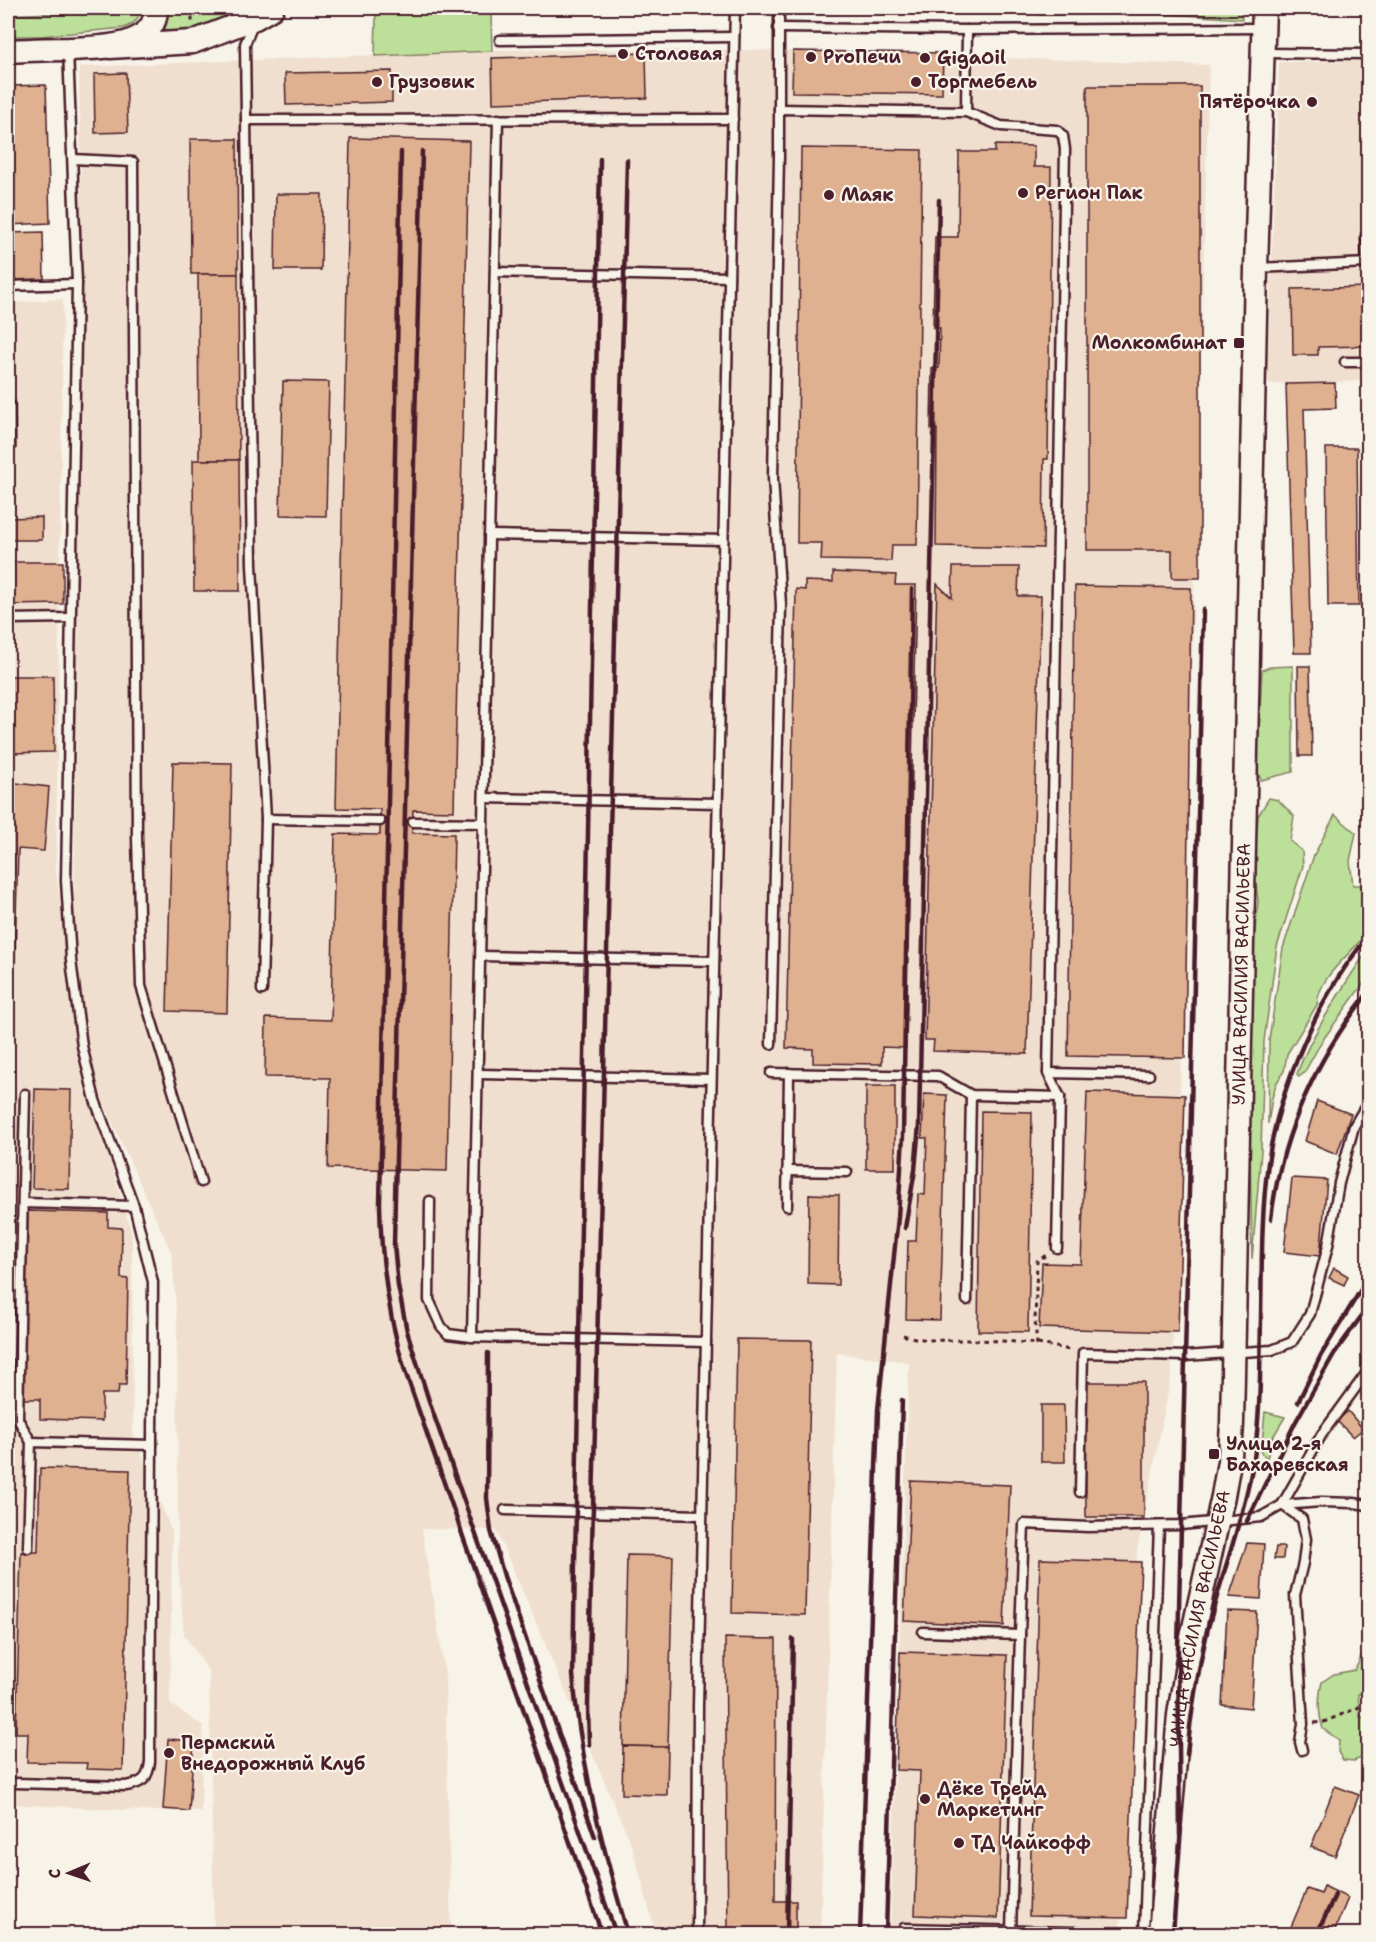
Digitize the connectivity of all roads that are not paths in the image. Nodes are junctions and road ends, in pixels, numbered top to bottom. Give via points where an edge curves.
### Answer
1 (156, 8) edge
2 (735, 8) edge
3 (779, 8) edge
4 (264, 13) edge
5 (1264, 18) edge
6 (778, 28) junction
7 (967, 30) junction
8 (734, 37) junction
9 (500, 40) dead end
10 (110, 47) junction
11 (68, 49) junction
12 (8, 51) edge
13 (1262, 52) junction
14 (1368, 54) edge
15 (779, 109) junction
16 (966, 112) junction
17 (733, 119) junction
18 (246, 120) junction
19 (498, 120) junction
20 (73, 159) junction
21 (1368, 231) edge
22 (1368, 264) edge
23 (1256, 268) junction
24 (495, 272) junction
25 (729, 277) junction
26 (77, 284) junction
27 (8, 286) edge
28 (1345, 362) dead end
29 (1368, 362) edge
30 (489, 535) junction
31 (723, 540) junction
32 (8, 618) edge
33 (69, 618) junction
34 (484, 798) junction
35 (717, 803) junction
36 (266, 819) junction
37 (380, 821) dead end
38 (412, 822) dead end
39 (483, 823) junction
40 (481, 956) junction
41 (714, 961) junction
42 (262, 990) dead end
43 (771, 1044) dead end
44 (771, 1073) dead end
45 (789, 1073) junction
46 (1048, 1073) junction
47 (478, 1074) junction
48 (1149, 1075) dead end
49 (711, 1079) junction
50 (25, 1094) dead end
51 (971, 1095) junction
52 (1060, 1097) junction
53 (1368, 1102) edge
54 (787, 1171) junction
55 (847, 1172) dead end
56 (201, 1182) dead end
57 (430, 1201) dead end
58 (23, 1203) junction
59 (134, 1206) junction
60 (787, 1206) dead end
61 (1058, 1248) road end
62 (967, 1300) dead end
63 (472, 1337) junction
64 (706, 1342) junction
65 (1234, 1352) junction
66 (1368, 1371) edge
67 (31, 1442) junction
68 (152, 1445) junction
69 (1080, 1492) dead end
70 (1282, 1505) junction
71 (1368, 1505) edge
72 (505, 1510) dead end
73 (702, 1515) junction
74 (1218, 1522) junction
75 (1159, 1526) junction
76 (28, 1548) dead end
77 (923, 1632) dead end
78 (1020, 1635) junction
79 (1302, 1750) dead end
80 (15, 1783) dead end
81 (904, 1928) dead end
82 (1011, 1931) junction
83 (1152, 1934) edge
84 (697, 1935) edge

1 - 10 main road via 152,25 143,35
2 - 8 lane
3 - 6 lane
4 - 10 main road via 193,42
4 - 18 lane via 245,44
5 - 7 lane
5 - 13 main road, УЛИЦА ВАСИЛИЯ ВАСИЛЬЕВА
6 - 7 lane
6 - 15 lane
7 - 16 lane
8 - 9 lane
8 - 17 lane
10 - 11 main road
11 - 12 main road
11 - 20 lane
13 - 14 lane
13 - 23 main road, УЛИЦА ВАСИЛИЯ ВАСИЛЬЕВА
15 - 16 lane
15 - 43 lane via 774,478 781,605
16 - 46 lane via 1001,126 1057,130 1065,149
17 - 19 lane
17 - 25 lane
18 - 19 lane
18 - 36 lane via 252,565
19 - 24 lane
20 - 26 lane
20 - 56 lane via 133,162 141,986
21 - 22 lane
22 - 23 lane
23 - 65 main road, УЛИЦА ВАСИЛИЯ ВАСИЛЬЕВА
24 - 25 lane
24 - 30 lane
25 - 31 lane
26 - 27 lane
26 - 33 lane
28 - 29 lane
30 - 31 lane
30 - 34 lane
31 - 35 lane
32 - 33 lane
33 - 59 lane via 66,882 71,960 82,1046 95,1100
34 - 35 lane
34 - 39 lane
35 - 41 lane
36 - 37 lane
36 - 42 lane
38 - 39 lane
39 - 40 lane
40 - 41 lane
40 - 47 lane
41 - 49 lane
44 - 45 lane
45 - 51 lane via 938,1076
45 - 54 lane
46 - 48 lane
46 - 52 lane
47 - 49 lane
47 - 63 lane
49 - 64 lane
50 - 58 lane
51 - 52 lane
51 - 62 lane
52 - 61 lane
53 - 65 lane via 1354,1126 1310,1314 1292,1342 1272,1350
54 - 55 lane
54 - 60 lane
57 - 63 lane via 429,1300 448,1334
58 - 59 lane
58 - 67 lane via 18,1419
59 - 68 lane via 153,1282
63 - 64 lane
64 - 73 lane
65 - 69 lane via 1185,1356 1083,1353
65 - 74 main road, УЛИЦА ВАСИЛИЯ ВАСИЛЬЕВА via 1230,1456
66 - 70 lane via 1322,1434
67 - 68 lane
67 - 76 lane
68 - 80 lane via 148,1776 140,1784 126,1786
70 - 71 lane
70 - 74 lane via 1261,1517
70 - 79 lane via 1302,1520 1306,1539 1295,1595
72 - 73 lane
73 - 84 lane
74 - 75 lane
74 - 83 main road, УЛИЦА ВАСИЛИЯ ВАСИЛЬЕВА via 1190,1646
75 - 78 lane via 1024,1524
75 - 83 lane
77 - 78 lane
78 - 82 lane
81 - 82 lane
82 - 83 lane

